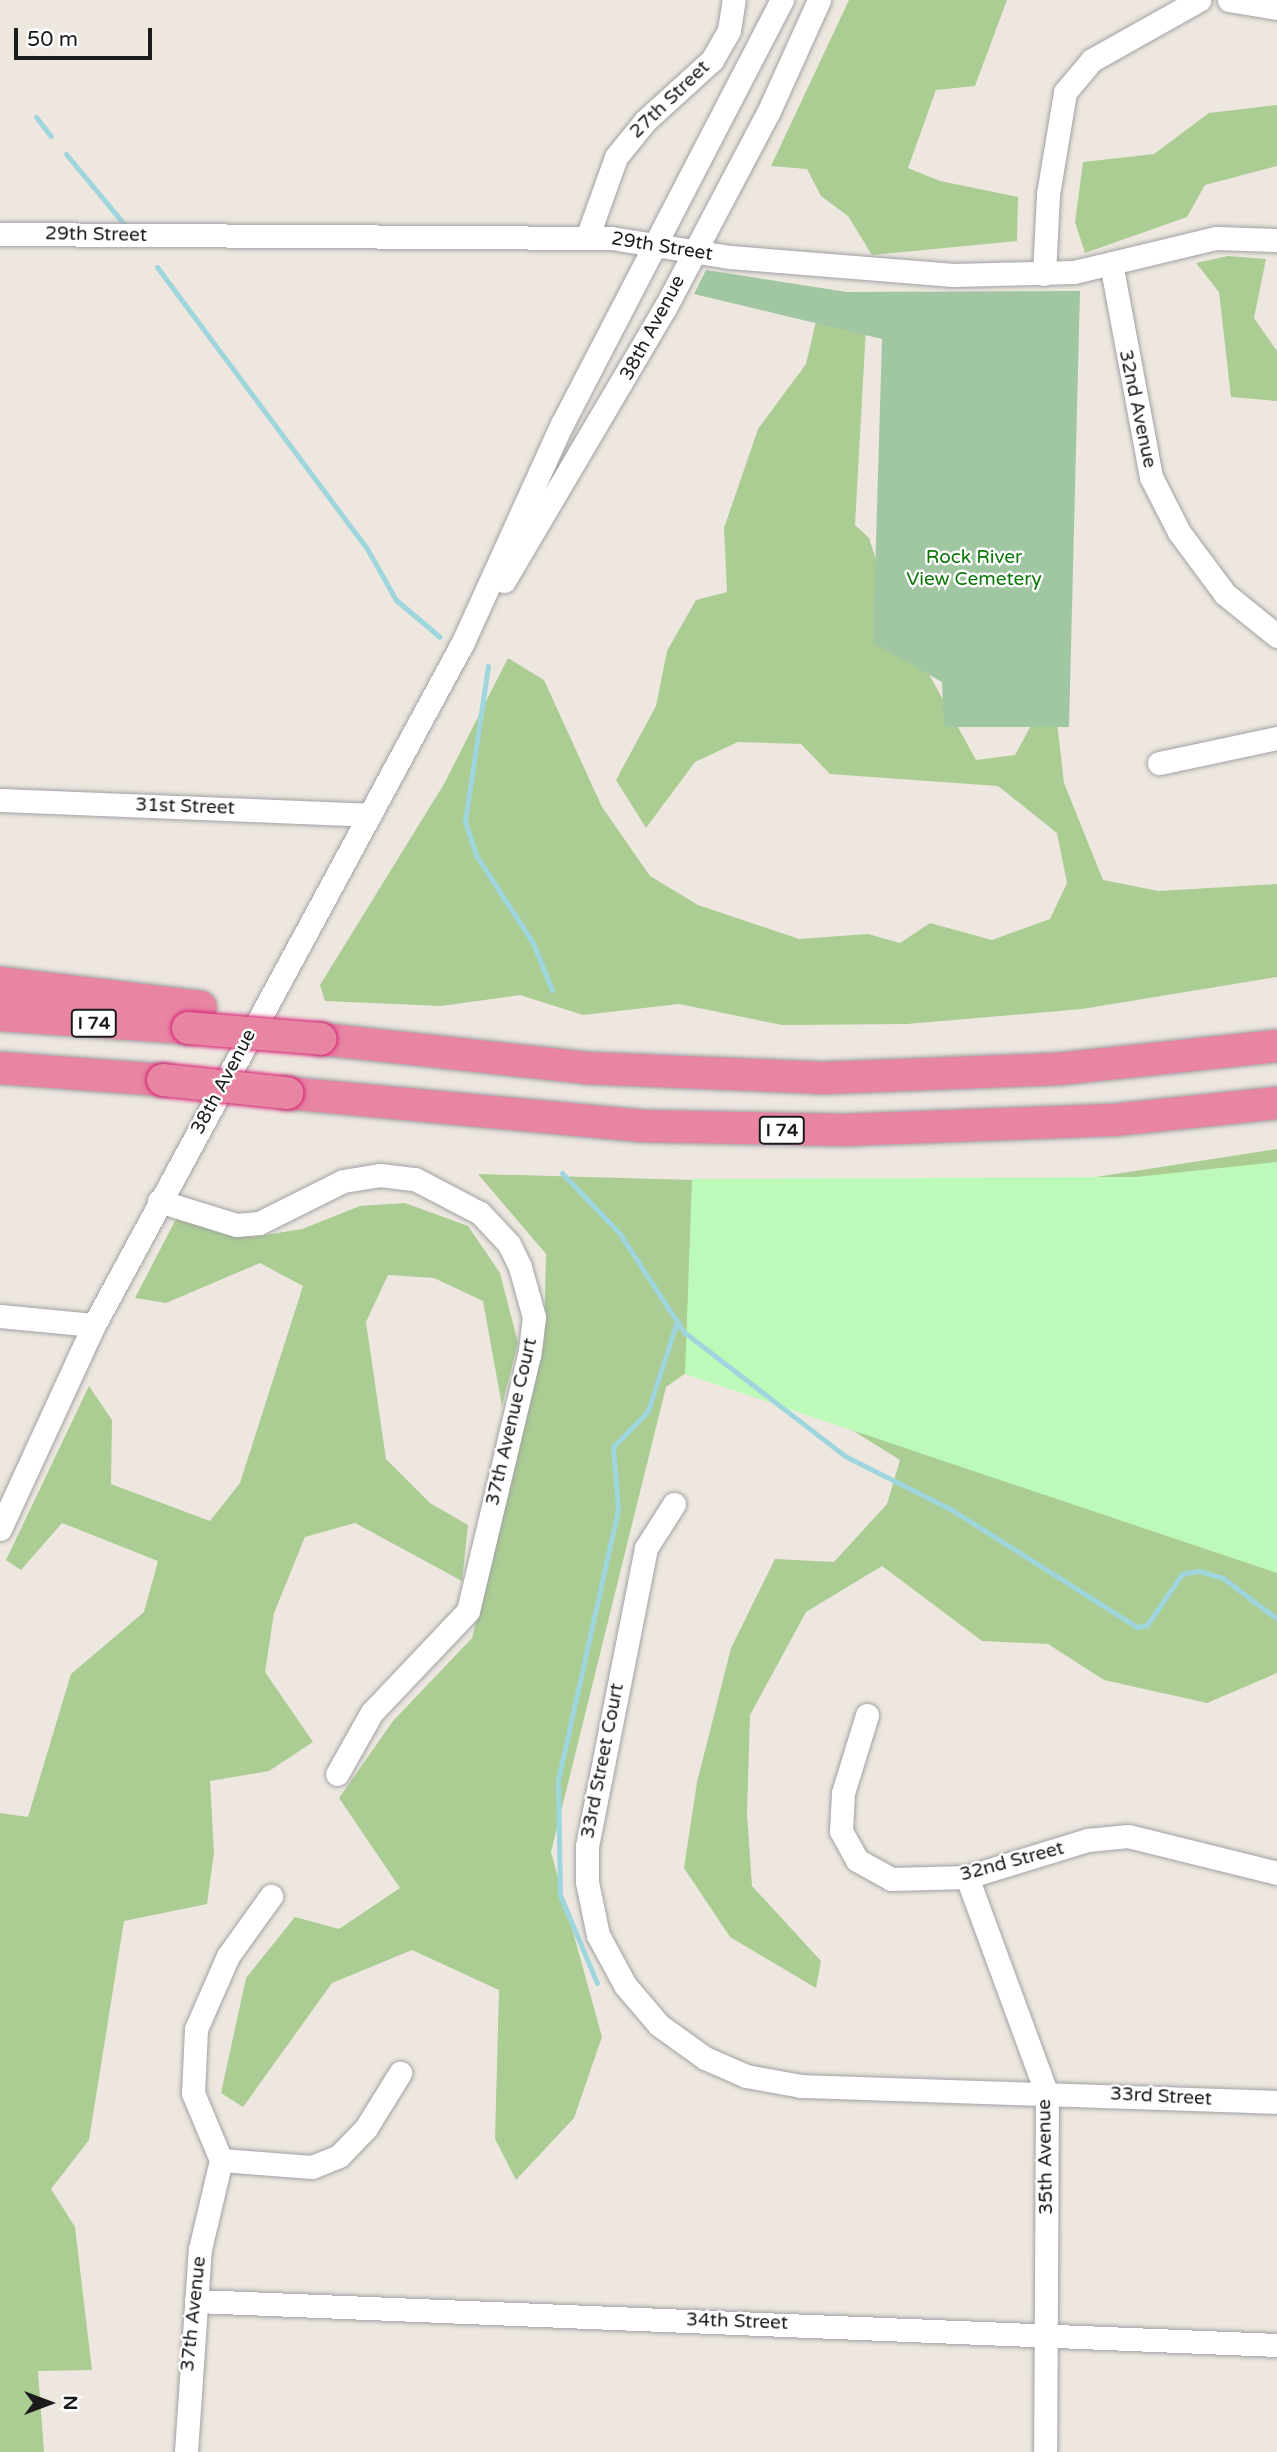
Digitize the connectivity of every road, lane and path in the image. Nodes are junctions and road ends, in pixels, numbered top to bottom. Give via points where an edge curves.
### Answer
1 (734, 0) edge
2 (782, 0) edge
3 (819, 0) edge
4 (1199, 0) edge
5 (1228, 0) edge
6 (1277, 8) edge
7 (0, 234) edge
8 (587, 238) junction
9 (1277, 240) edge
10 (659, 243) junction
11 (694, 252) junction
12 (1111, 262) junction
13 (1045, 274) junction
14 (1277, 636) edge
15 (463, 642) junction
16 (1277, 738) edge
17 (1159, 763) dead end
18 (0, 800) edge
19 (370, 815) junction
20 (0, 983) edge
21 (0, 1015) edge
22 (194, 1018) junction
23 (1277, 1046) edge
24 (0, 1068) edge
25 (0, 1087) edge
26 (163, 1087) junction
27 (1277, 1103) edge
28 (159, 1201) junction
29 (0, 1316) edge
30 (94, 1325) junction
31 (674, 1504) dead end
32 (0, 1530) edge
33 (867, 1716) dead end
34 (337, 1774) dead end
35 (1277, 1873) edge
36 (967, 1877) junction
37 (271, 1896) dead end
38 (400, 2073) dead end
39 (1046, 2093) junction
40 (1277, 2102) edge
41 (220, 2169) junction
42 (195, 2301) junction
43 (1046, 2334) junction
44 (1277, 2345) edge
45 (186, 2452) edge
46 (1045, 2452) edge

1 - 8 street, 27th Street via 729,30 712,60 645,121 616,157
2 - 10 street, 38th Avenue
3 - 11 street, 38th Avenue via 792,66
4 - 13 street via 1092,60 1065,92 1048,194
5 - 6 street
7 - 8 street, 29th Street
8 - 10 street, 29th Street
9 - 12 street, 29th Street via 1216,238
10 - 11 street, 29th Street
10 - 15 street, 38th Avenue via 562,424
11 - 13 street, 29th Street via 885,273
11 - 15 street, 38th Avenue via 555,501
12 - 13 street, 29th Street
12 - 14 street, 32nd Avenue via 1151,477 1179,532 1225,594
15 - 19 street, 38th Avenue
16 - 17 street
18 - 19 street, 31st Street
19 - 28 street, 38th Avenue
20 - 22 highway
21 - 22 highway, I 74
22 - 23 highway, I 74, bridge via 323,1034 416,1052 586,1068 823,1078 1072,1068
24 - 26 highway, I 74
25 - 26 highway
26 - 27 highway, I 74, bridge via 287,1093 618,1124 843,1130 1113,1120
28 - 30 street, 38th Avenue
28 - 34 street, 37th Avenue Court via 236,1225 258,1223 343,1181 380,1175 415,1179 480,1213 509,1244 520,1267 534,1317 529,1355 468,1611 372,1712
29 - 30 street
30 - 32 street, 38th Avenue
31 - 39 street, 33rd Street Court via 646,1548 587,1846 587,1882 598,1935 625,1985 678,2041 746,2076 801,2087
33 - 36 street, 32nd Street via 843,1793 841,1831 848,1849 891,1879
35 - 36 street, 32nd Street via 1128,1836 1088,1840
36 - 39 street, 35th Avenue
37 - 41 street via 228,1956 196,2029 193,2093
38 - 41 street via 366,2128 339,2156 312,2168
39 - 40 street, 33rd Street
39 - 43 street, 35th Avenue
41 - 42 street, 37th Avenue via 200,2249
42 - 43 street, 34th Street
42 - 45 street, 37th Avenue
43 - 44 street, 34th Street
43 - 46 street, 35th Avenue

